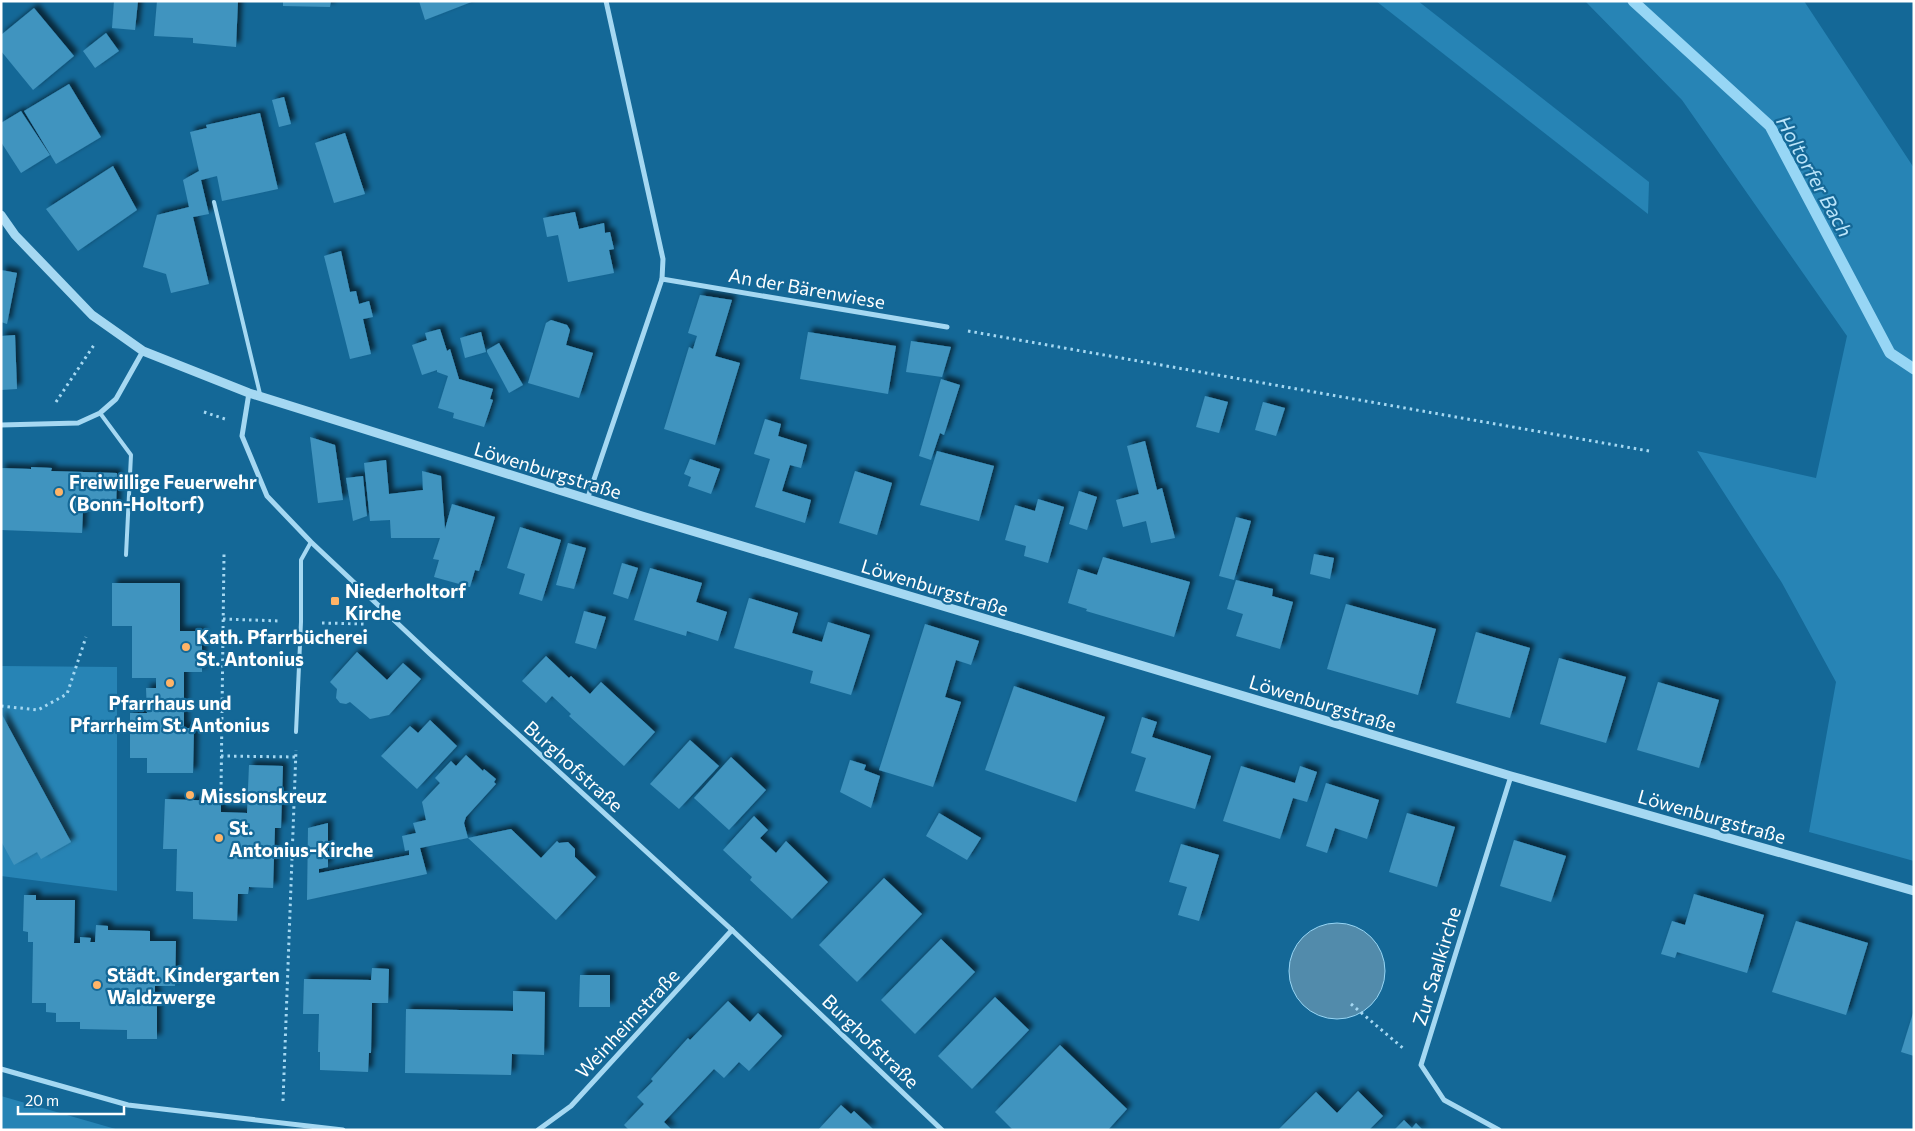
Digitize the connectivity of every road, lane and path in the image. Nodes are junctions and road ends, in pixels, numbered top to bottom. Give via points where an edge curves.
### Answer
1 (606, 1) edge
2 (214, 202) dead end
3 (1, 215) edge
4 (662, 279) junction
5 (106, 326) junction
6 (947, 327) joint
7 (143, 351) junction
8 (249, 393) junction
9 (260, 396) junction
10 (100, 413) junction
11 (42, 424) junction
12 (1, 425) edge
13 (1649, 451) dead end
14 (587, 500) junction
15 (311, 542) junction
16 (224, 554) dead end
17 (126, 555) dead end
18 (86, 636) dead end
19 (1, 706) edge
20 (296, 732) joint
21 (222, 756) junction
22 (296, 757) junction
23 (1511, 776) junction
24 (221, 791) dead end
25 (1914, 891) edge
26 (732, 930) junction
27 (1351, 1004) dead end
28 (1421, 1065) junction
29 (1, 1069) edge
30 (282, 1122) junction
31 (344, 1130) edge
32 (538, 1130) edge
33 (942, 1130) edge
34 (1499, 1130) edge

1 - 4 street via 663,259
2 - 9 lane
3 - 5 street, Löwenburgstraße via 15,235
4 - 6 street, An der Bärenwiese
4 - 14 street
5 - 7 street, Löwenburgstraße
5 - 11 path
6 - 13 path
7 - 8 street, Löwenburgstraße
7 - 10 street via 116,398
8 - 9 street, Löwenburgstraße
8 - 15 street, Burghofstraße via 242,436 267,496
9 - 14 street, Löwenburgstraße
10 - 11 street via 78,423
10 - 17 lane via 131,455
11 - 12 street
14 - 23 street, Löwenburgstraße
15 - 20 lane via 301,560
15 - 26 street, Burghofstraße
16 - 21 path
18 - 19 path via 67,694 38,710
20 - 22 path
21 - 22 path
21 - 24 path
22 - 30 path
23 - 25 street, Löwenburgstraße
23 - 28 street, Zur Saalkirche
26 - 32 street, Weinheimstraße via 571,1106
26 - 33 street, Burghofstraße
27 - 28 path
28 - 34 street via 1444,1100
29 - 30 street via 128,1105
30 - 31 street

